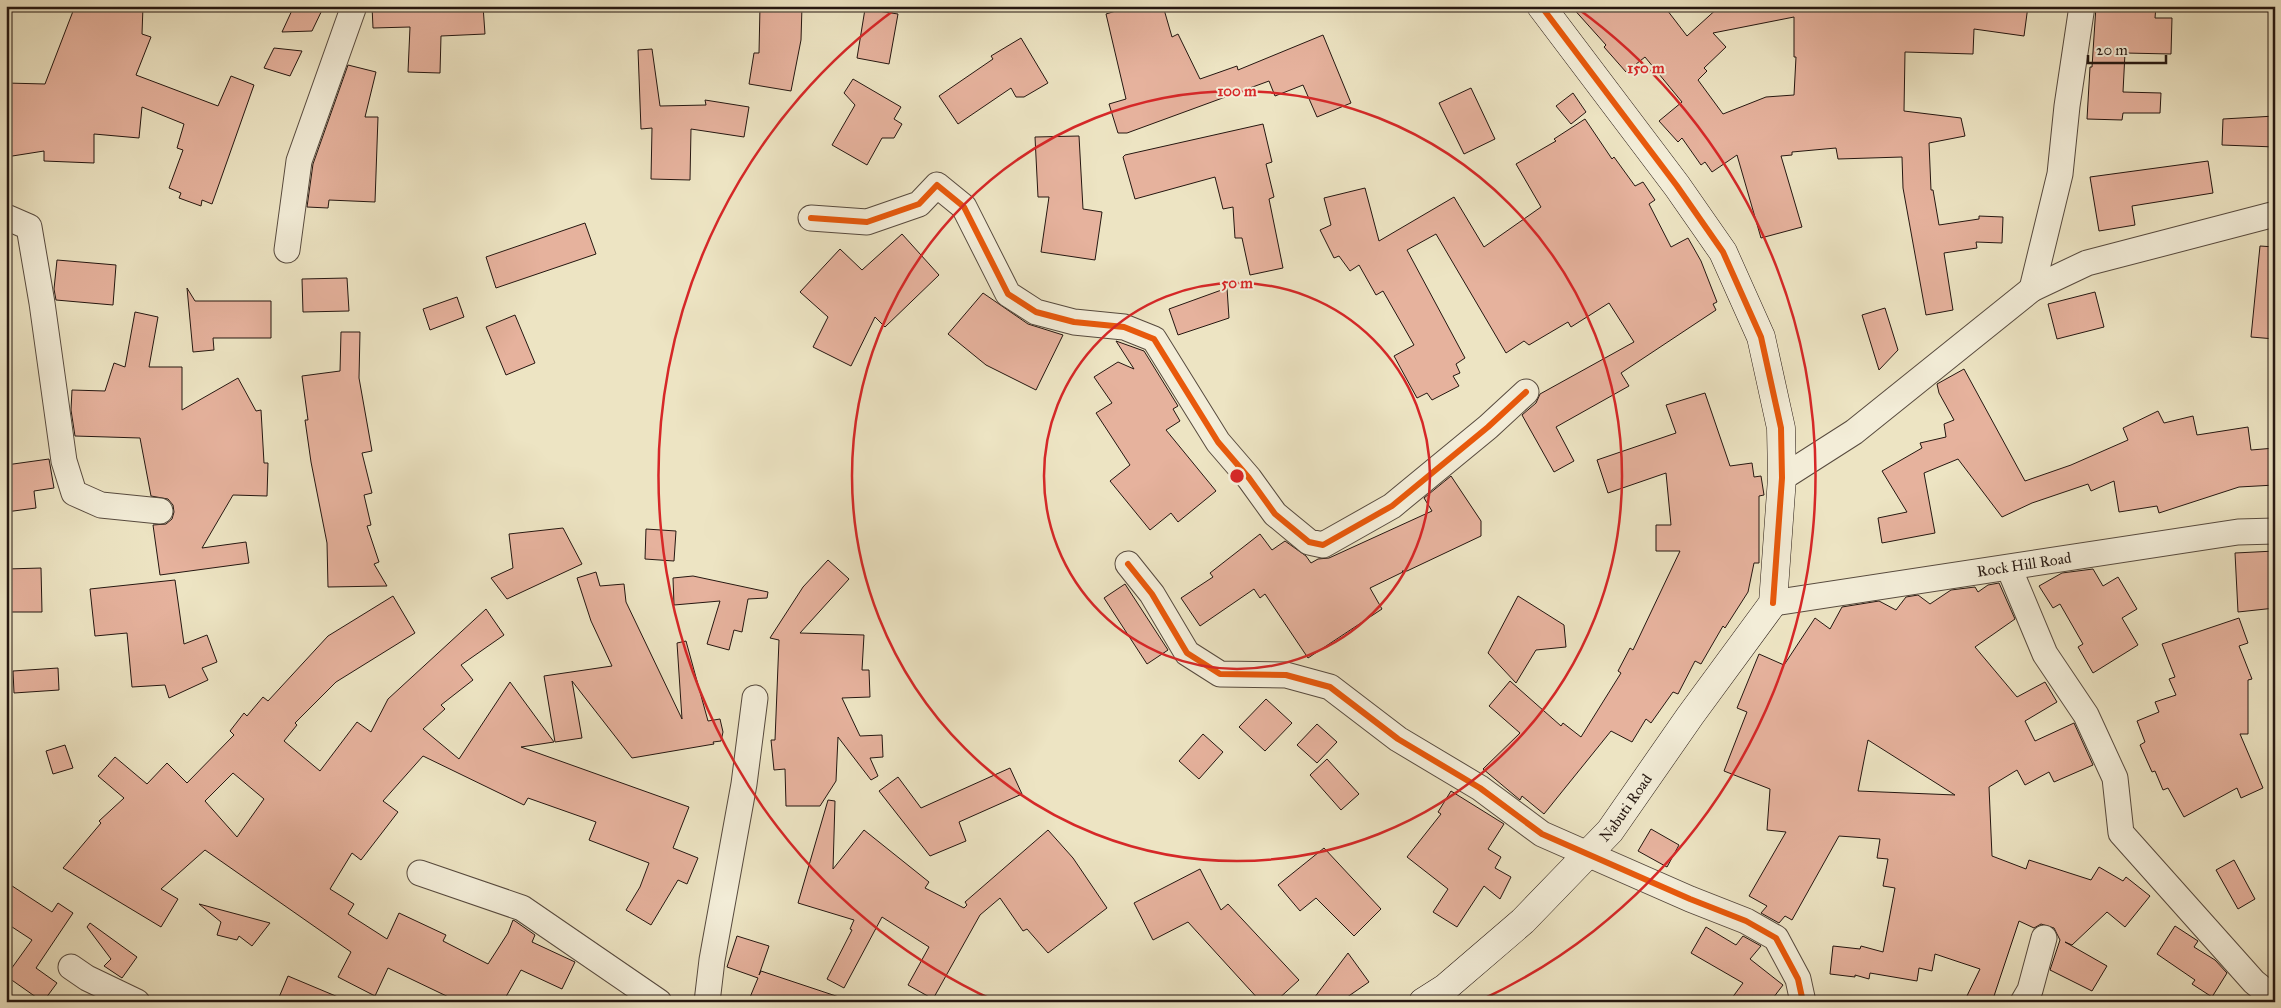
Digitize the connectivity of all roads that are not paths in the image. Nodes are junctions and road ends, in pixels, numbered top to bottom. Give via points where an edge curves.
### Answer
1 (354, 6) edge
2 (1542, 6) edge
3 (2082, 6) edge
4 (2275, 214) edge
5 (6, 217) edge
6 (811, 218) dead end
7 (287, 250) dead end
8 (2032, 289) junction
9 (1526, 392) dead end
10 (1782, 478) junction
11 (160, 511) dead end
12 (2275, 531) edge
13 (1128, 564) dead end
14 (2008, 568) junction
15 (1773, 603) junction
16 (756, 698) dead end
17 (1588, 854) junction
18 (420, 873) dead end
19 (2044, 938) dead end
20 (71, 967) dead end
21 (2275, 999) edge
22 (137, 1002) edge
23 (659, 1002) edge
24 (707, 1002) edge
25 (1423, 1002) edge
26 (1803, 1002) edge
27 (2023, 1002) edge

1 - 7 street via 299,161
2 - 10 street via 1723,252 1761,337 1781,428
3 - 8 street via 2060,174
4 - 8 street via 2087,264
5 - 11 street via 29,227 64,461 74,493 101,505
6 - 9 street via 867,222 919,204 937,186 964,207 1008,294 1036,312 1074,322 1124,327 1154,339 1218,442 1275,514 1309,542 1323,545 1392,506
8 - 10 street via 1854,432
10 - 15 street
12 - 14 street, Rock Hill Road via 2238,532
13 - 17 street via 1152,594 1188,653 1220,674 1286,675 1330,687 1398,740 1480,788 1542,834
14 - 15 street, Rock Hill Road
14 - 21 street via 2045,654 2086,715 2114,778 2120,833 2254,982
15 - 17 street, Nabuti Road via 1610,831
16 - 24 street
17 - 25 street, Nabuti Road via 1523,921 1445,988
17 - 26 street via 1746,921 1776,938 1798,979
18 - 23 street via 522,908
19 - 27 street via 2030,990
20 - 22 street

